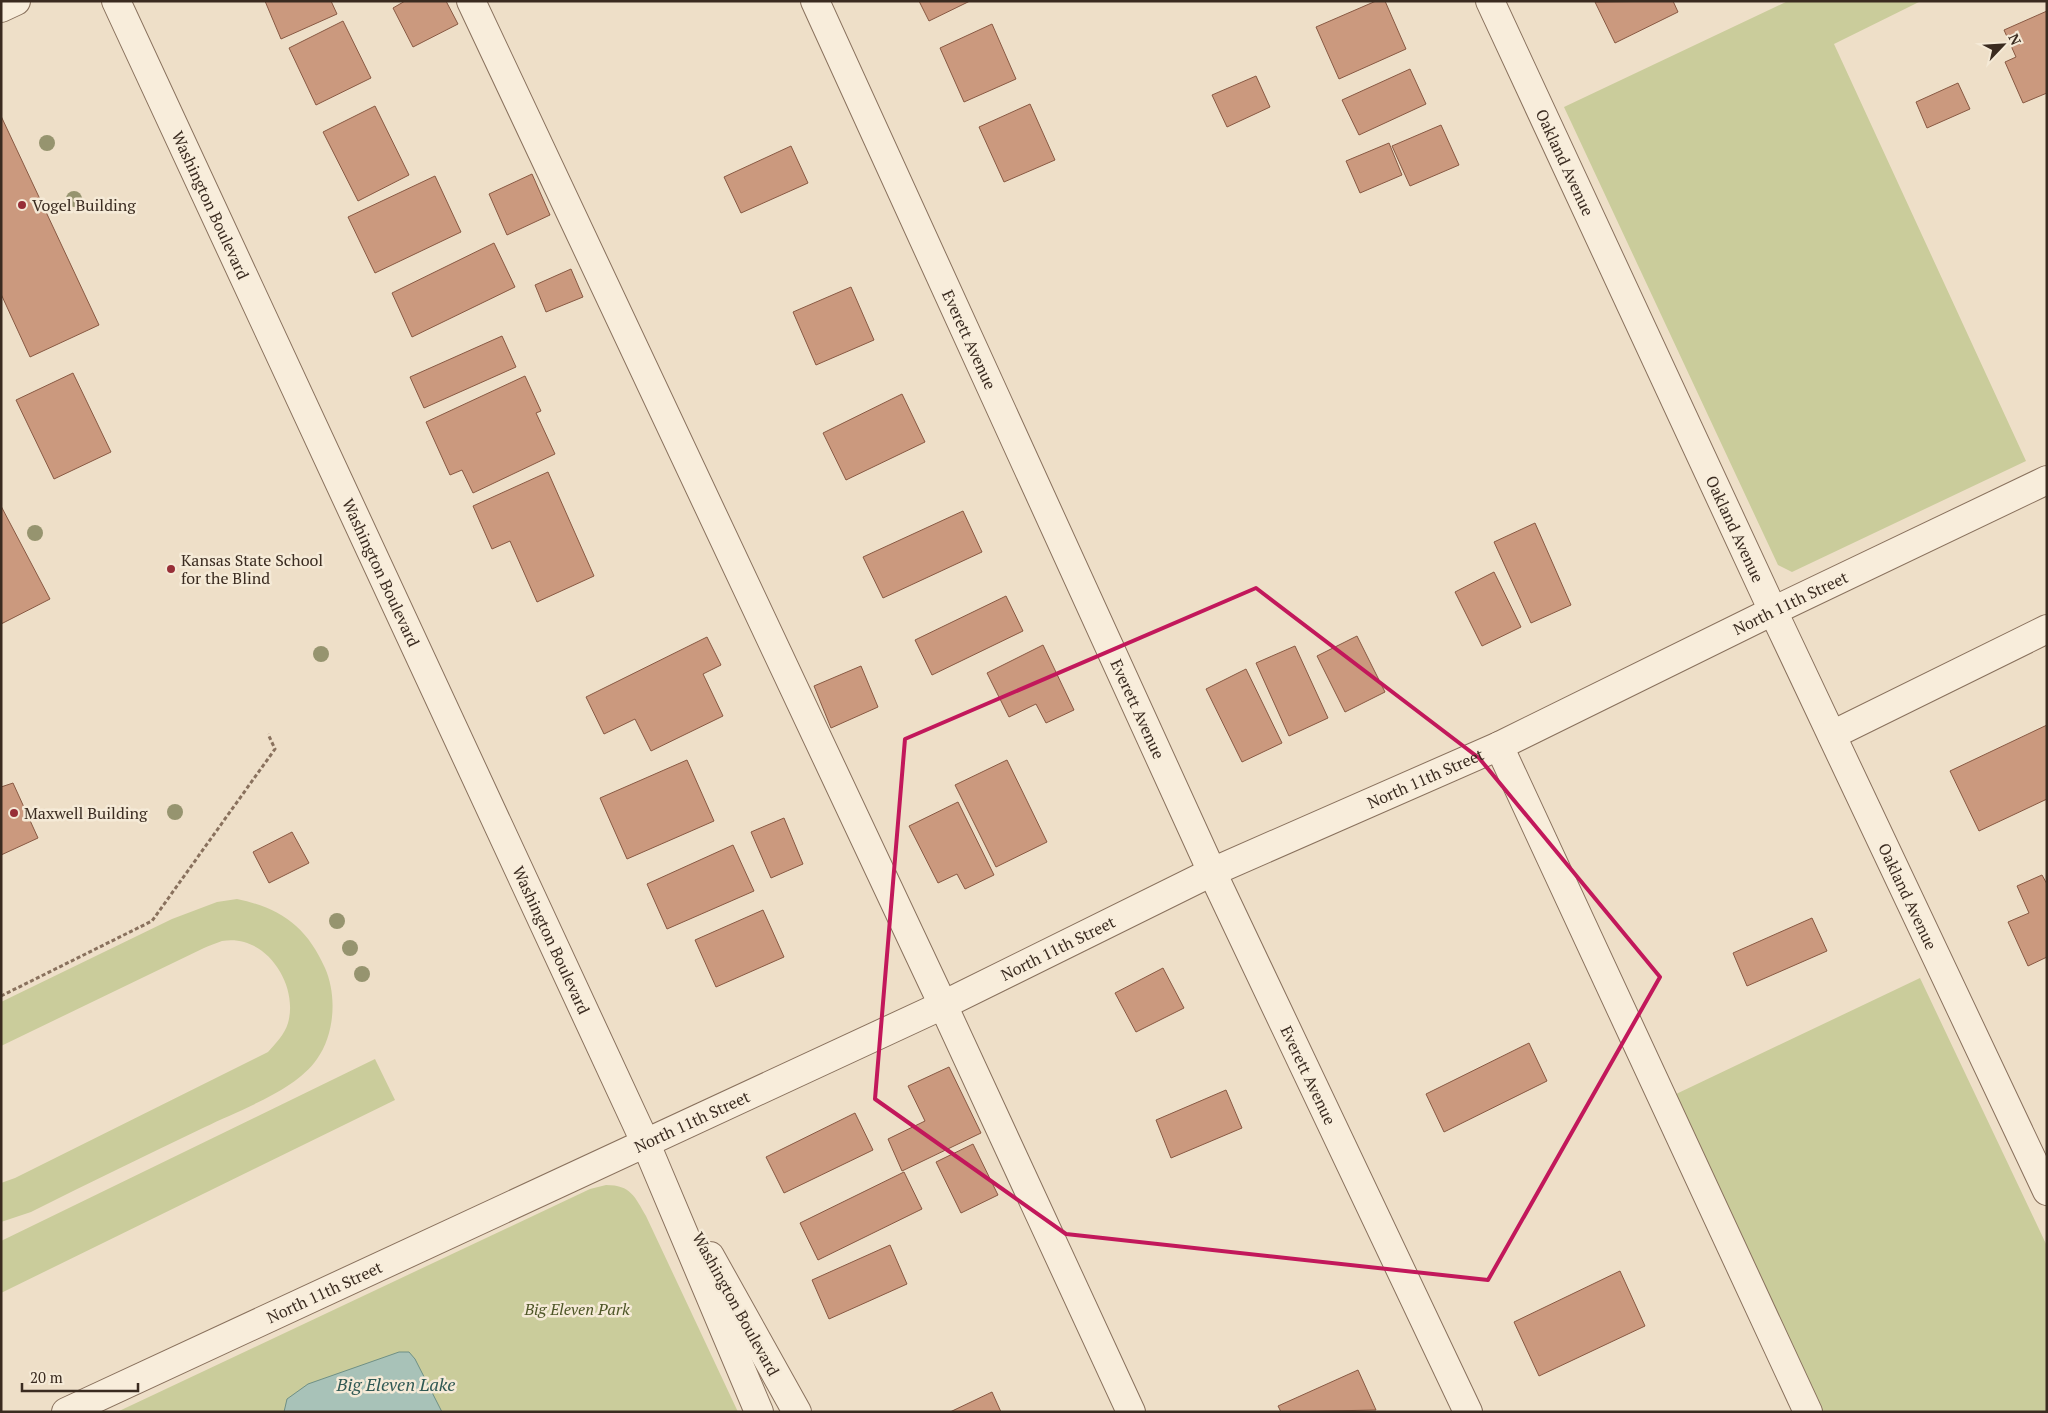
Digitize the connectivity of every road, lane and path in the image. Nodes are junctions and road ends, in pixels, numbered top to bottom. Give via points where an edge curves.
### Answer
1 (16, 1) edge
2 (116, 1) edge
3 (471, 1) edge
4 (815, 1) edge
5 (1490, 1) edge
6 (1, 8) edge
7 (2047, 480) edge
8 (1773, 611) junction
9 (2047, 629) edge
10 (268, 734) dead end
11 (1832, 735) junction
12 (1499, 746) junction
13 (1212, 872) junction
14 (1, 996) edge
15 (944, 1005) junction
16 (646, 1144) junction
17 (2047, 1191) edge
18 (66, 1412) edge
19 (759, 1412) edge
20 (797, 1412) edge
21 (1131, 1412) edge
22 (1468, 1412) edge
23 (1808, 1412) edge

1 - 6 street
2 - 16 street, Washington Boulevard
3 - 15 street
4 - 13 street, Everett Avenue
5 - 8 street, Oakland Avenue
7 - 8 street, North 11th Street
8 - 11 street, Oakland Avenue
8 - 12 street, North 11th Street
9 - 11 street
10 - 14 path via 275,749 152,921
11 - 17 street, Oakland Avenue
12 - 13 street, North 11th Street
12 - 23 street
13 - 15 street, North 11th Street
13 - 22 street, Everett Avenue
15 - 16 street, North 11th Street
15 - 21 street
16 - 18 street, North 11th Street
16 - 19 street, Washington Boulevard
16 - 20 street, Washington Boulevard

